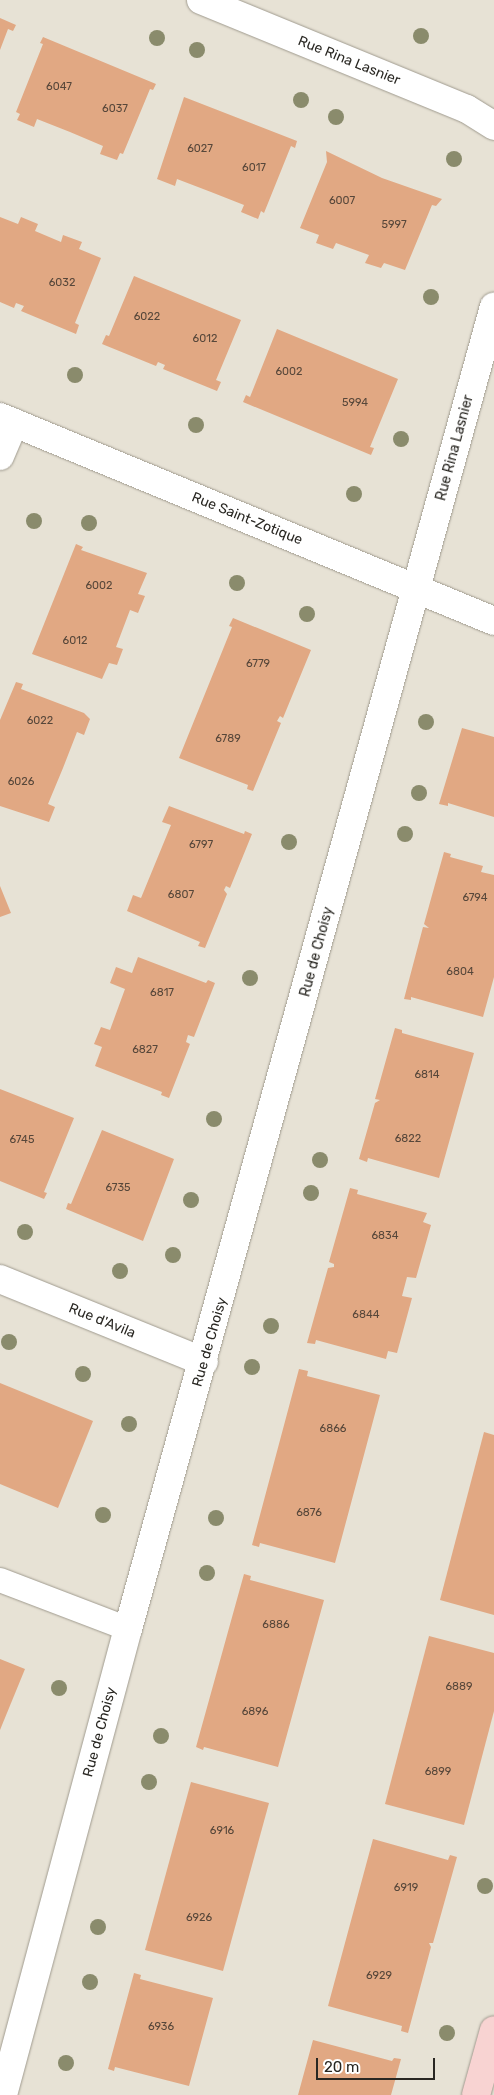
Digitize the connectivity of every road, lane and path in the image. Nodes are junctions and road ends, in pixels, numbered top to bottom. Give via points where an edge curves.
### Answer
1 (201, 0) edge
2 (494, 126) edge
3 (494, 307) edge
4 (7, 420) edge
5 (0, 456) edge
6 (416, 590) junction
7 (494, 621) edge
8 (0, 1279) edge
9 (204, 1362) junction
10 (0, 1580) edge
11 (128, 1628) junction
12 (494, 2030) edge
13 (3, 2095) edge
14 (476, 2095) edge

1 - 2 street, Rue Rina Lasnier via 467,109
3 - 6 street, Rue Rina Lasnier
4 - 5 street
4 - 6 street, Rue Saint-Zotique
6 - 7 street, Rue Saint-Zotique
6 - 9 street, Rue de Choisy
8 - 9 street, Rue d'Avila
9 - 11 street, Rue de Choisy
10 - 11 lane
11 - 13 street, Rue de Choisy
12 - 14 main road

